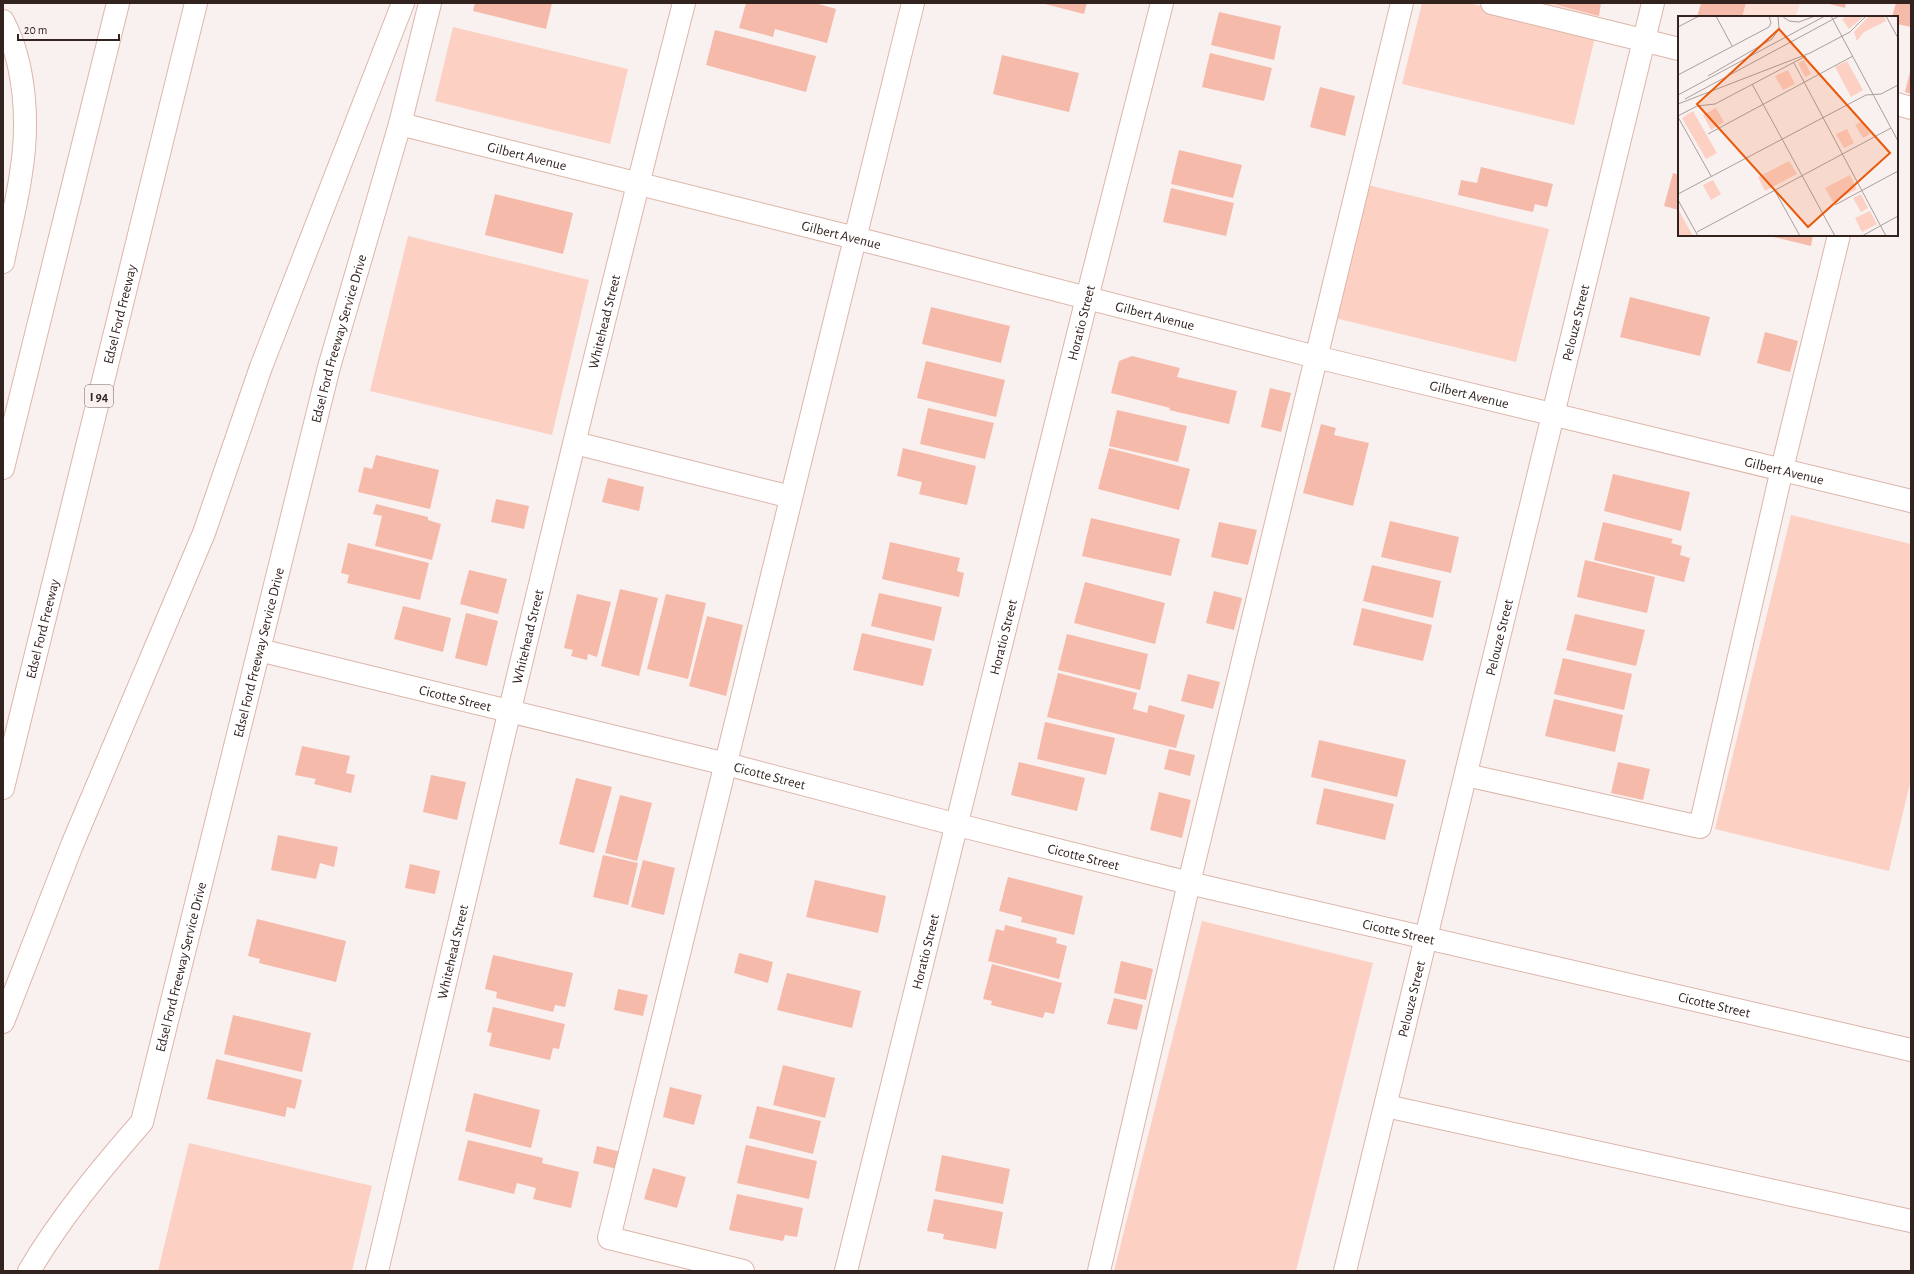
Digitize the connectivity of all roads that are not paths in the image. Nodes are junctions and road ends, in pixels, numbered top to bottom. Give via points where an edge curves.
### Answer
1 (118, 3) edge
2 (196, 3) edge
3 (403, 3) edge
4 (430, 3) edge
5 (684, 3) edge
6 (913, 3) edge
7 (1162, 3) edge
8 (1402, 3) edge
9 (1492, 3) edge
10 (1653, 3) edge
11 (3, 21) edge
12 (1644, 40) junction
13 (1678, 49) edge
14 (1898, 104) edge
15 (1911, 108) edge
16 (400, 124) junction
17 (638, 185) junction
18 (1839, 236) edge
19 (855, 238) junction
20 (3, 262) edge
21 (1087, 298) junction
22 (1316, 357) junction
23 (1552, 415) junction
24 (575, 443) junction
25 (3, 468) edge
26 (1782, 469) junction
27 (791, 497) junction
28 (1911, 501) edge
29 (259, 650) junction
30 (509, 711) junction
31 (726, 764) junction
32 (1466, 775) junction
33 (3, 788) edge
34 (958, 825) junction
35 (1189, 883) junction
36 (1426, 939) junction
37 (3, 1022) edge
38 (1911, 1050) edge
39 (1386, 1106) junction
40 (1911, 1221) edge
41 (29, 1271) edge
42 (377, 1271) edge
43 (744, 1271) edge
44 (846, 1271) edge
45 (1099, 1271) edge
46 (1345, 1271) edge

1 - 25 main road
2 - 33 main road, Edsel Ford Freeway / I 94
3 - 37 main road via 261,367 204,533 72,845
4 - 16 main road, Edsel Ford Freeway Service Drive
5 - 17 main road, Whitehead Street
6 - 19 main road
7 - 21 main road, Horatio Street
8 - 22 main road
9 - 12 main road
10 - 12 main road, Pelouze Street
11 - 20 main road via 17,58 25,128 22,172
12 - 13 main road
12 - 23 main road, Pelouze Street
14 - 15 main road
16 - 17 main road, Gilbert Avenue
16 - 29 main road, Edsel Ford Freeway Service Drive via 329,367
17 - 19 main road, Gilbert Avenue
17 - 24 main road, Whitehead Street
18 - 26 main road
19 - 21 main road, Gilbert Avenue
19 - 27 main road
21 - 22 main road, Gilbert Avenue
21 - 34 main road, Horatio Street
22 - 23 main road, Gilbert Avenue
22 - 35 main road
23 - 26 main road, Gilbert Avenue
23 - 32 main road, Pelouze Street
24 - 27 main road
24 - 30 main road, Whitehead Street
26 - 28 main road, Gilbert Avenue
26 - 32 main road via 1700,827
27 - 31 main road
29 - 30 main road, Cicotte Street
29 - 41 main road, Edsel Ford Freeway Service Drive via 142,1122 90,1183
30 - 31 main road, Cicotte Street
30 - 42 main road, Whitehead Street
31 - 34 main road, Cicotte Street
31 - 43 main road via 609,1238
32 - 36 main road, Pelouze Street
34 - 35 main road, Cicotte Street
34 - 44 main road, Horatio Street
35 - 36 main road, Cicotte Street
35 - 45 main road
36 - 38 main road, Cicotte Street
36 - 39 main road, Pelouze Street
39 - 40 main road
39 - 46 main road, Pelouze Street

